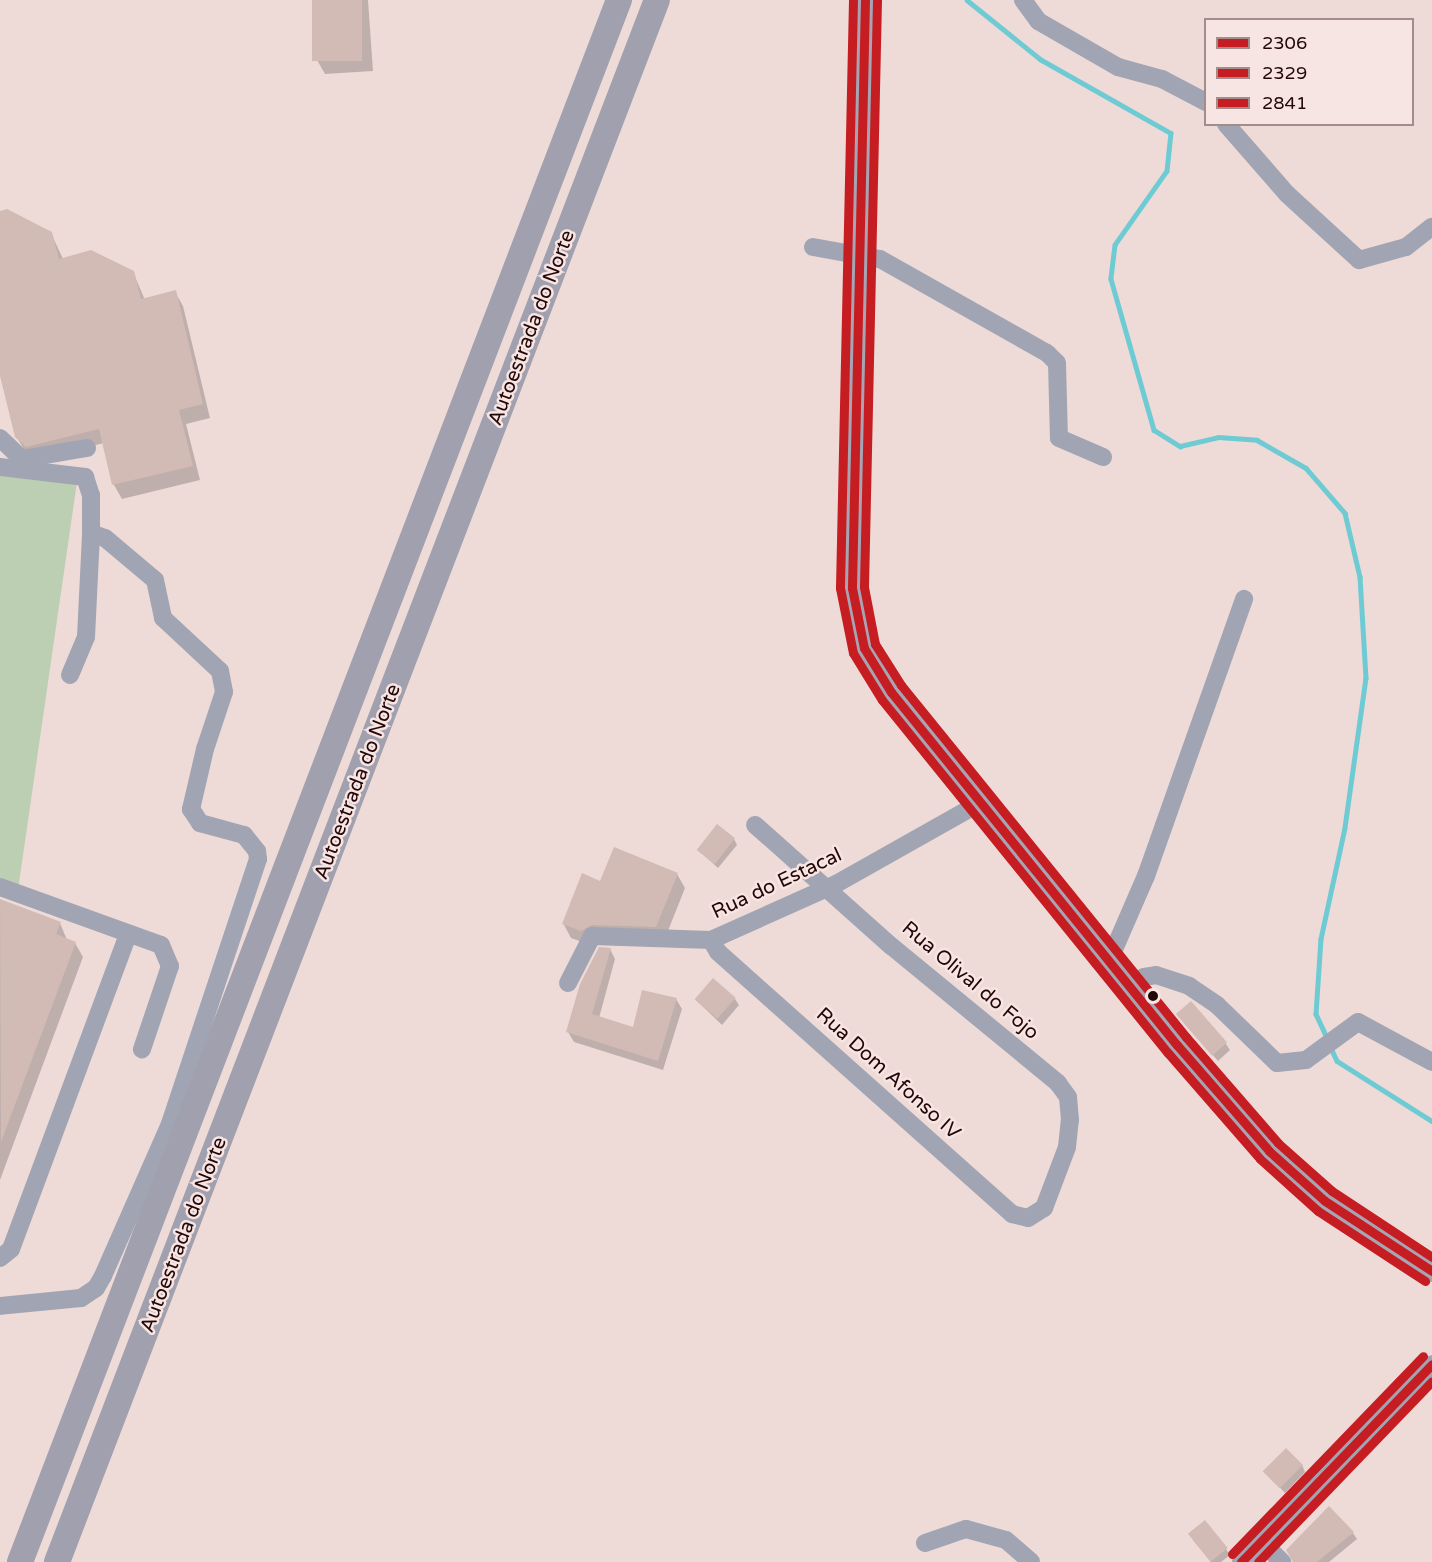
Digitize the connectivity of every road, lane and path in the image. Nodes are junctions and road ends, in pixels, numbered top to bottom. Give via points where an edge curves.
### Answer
1 (619, 0) edge
2 (657, 0) edge
3 (865, 0) edge
4 (1023, 0) edge
5 (1204, 101) edge
6 (1228, 126) edge
7 (1432, 227) edge
8 (813, 247) dead end
9 (860, 254) junction
10 (0, 438) edge
11 (87, 448) dead end
12 (1103, 458) dead end
13 (0, 467) edge
14 (90, 533) junction
15 (1244, 599) dead end
16 (70, 675) dead end
17 (980, 802) junction
18 (755, 825) dead end
19 (0, 887) edge
20 (826, 888) junction
21 (128, 934) junction
22 (711, 940) junction
23 (1109, 961) junction
24 (568, 983) dead end
25 (1130, 988) junction
26 (142, 1049) dead end
27 (1432, 1062) edge
28 (1044, 1208) joint
29 (0, 1258) edge
30 (1432, 1271) edge
31 (0, 1306) edge
32 (1432, 1364) edge
33 (1261, 1541) junction
34 (925, 1543) dead end
35 (20, 1562) edge
36 (57, 1562) edge
37 (1031, 1562) edge
38 (1241, 1562) edge
39 (1282, 1562) edge

1 - 35 highway, Autoestrada do Norte
2 - 36 highway, Autoestrada do Norte
3 - 9 main road
4 - 5 street via 1038,21 1118,67 1162,79
6 - 7 street via 1287,194 1359,260 1406,247
8 - 9 street
9 - 12 street via 880,259 1053,358 1058,374 1059,438
9 - 17 main road via 852,588 855,621 880,678
10 - 11 street via 22,459
13 - 14 street via 85,477 91,495
14 - 16 street via 86,637
14 - 31 street via 105,538 155,580 163,618 224,676 224,692 191,809 200,823 244,835 257,851 258,859 170,1124 103,1276 81,1298
15 - 23 street via 1146,876
17 - 20 street, Rua do Estacal
17 - 23 main road
18 - 20 street, Rua Olival do Fojo
19 - 21 street
20 - 22 street, Rua do Estacal
20 - 28 street, Rua Olival do Fojo via 1058,1083 1068,1097 1066,1147
21 - 26 street via 161,945 170,966
21 - 29 street via 11,1249
22 - 24 street, Rua do Estacal via 592,936
22 - 28 street, Rua Dom Afonso IV via 727,960 1012,1214 1028,1218
23 - 25 main road
25 - 27 street via 1150,975 1171,978 1217,1005 1277,1063 1296,1063 1326,1048 1358,1022
25 - 30 main road via 1219,1095 1301,1181
32 - 33 street
33 - 38 street
33 - 39 street
34 - 37 street via 966,1529 1006,1540

